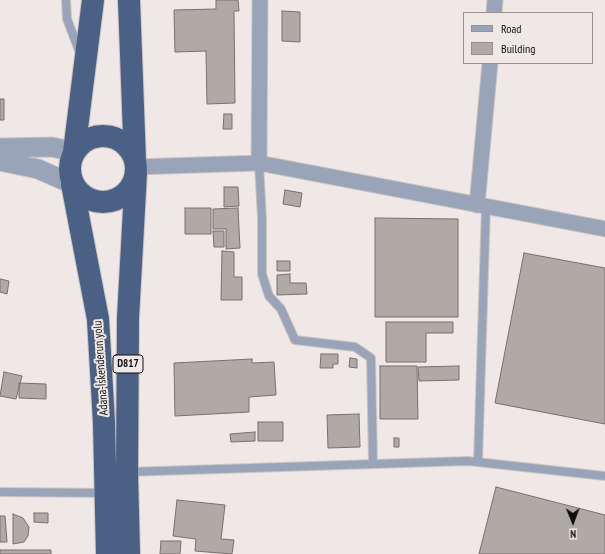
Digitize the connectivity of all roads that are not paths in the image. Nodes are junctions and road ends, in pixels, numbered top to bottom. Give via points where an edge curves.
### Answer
1 (66, 0) edge
2 (93, 0) edge
3 (129, 0) edge
4 (260, 0) edge
5 (495, 0) edge
6 (494, 12) edge
7 (490, 64) edge
8 (85, 66) junction
9 (0, 148) edge
10 (74, 152) junction
11 (0, 160) edge
12 (259, 163) junction
13 (136, 168) junction
14 (72, 184) junction
15 (482, 206) junction
16 (605, 229) edge
17 (478, 461) junction
18 (373, 464) junction
19 (128, 472) junction
20 (605, 476) edge
21 (0, 492) edge
22 (106, 493) junction
23 (107, 554) edge
24 (129, 554) edge

1 - 8 lane via 67,19
2 - 8 highway
3 - 13 highway, D817
4 - 12 street
5 - 6 street
7 - 15 street
8 - 10 highway
9 - 10 street via 52,148
10 - 13 highway via 81,143 91,137 114,137 124,143 131,152
10 - 14 highway via 69,168
11 - 14 street via 38,169
12 - 13 street
12 - 15 street
12 - 18 lane via 262,274 269,296 281,309 295,340 355,347 371,358
13 - 14 highway via 133,183 127,192 108,202 97,202 87,198
13 - 19 highway, D817 via 128,318
14 - 22 highway, Adana-İskenderun yolu / D817 via 98,319
15 - 16 street
15 - 17 lane
17 - 18 lane
17 - 20 lane
18 - 19 lane
19 - 24 highway, D817
21 - 22 lane
22 - 23 highway, Adana-İskenderun yolu / D817

